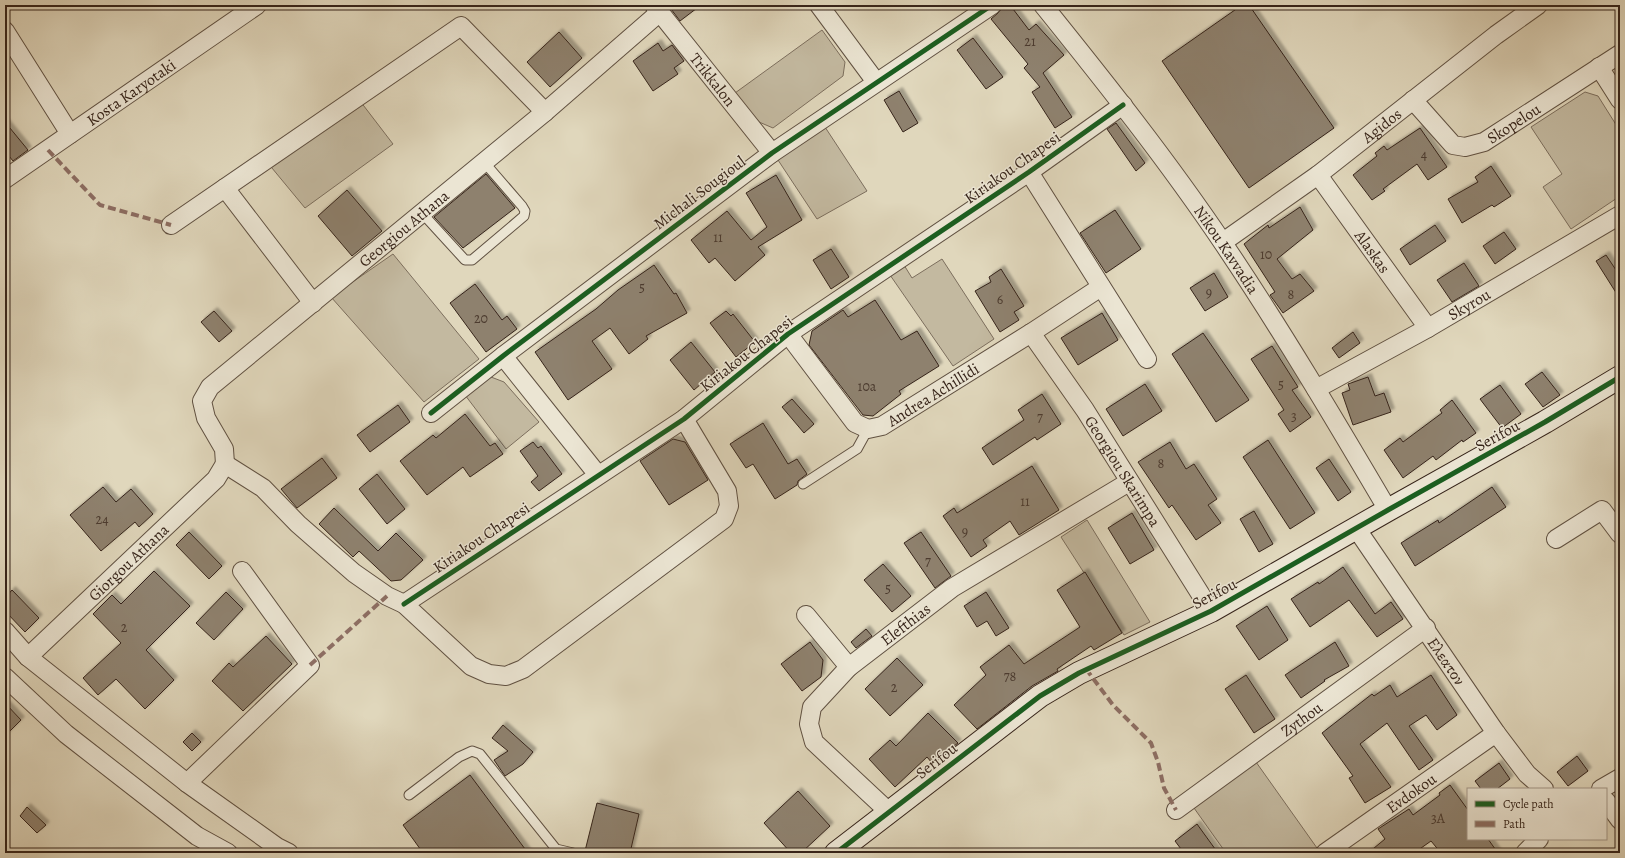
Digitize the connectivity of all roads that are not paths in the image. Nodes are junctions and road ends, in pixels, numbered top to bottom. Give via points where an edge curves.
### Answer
1 (257, 5) edge
2 (819, 5) edge
3 (992, 5) edge
4 (1043, 5) edge
5 (1538, 5) edge
6 (657, 9) edge
7 (5, 31) edge
8 (1620, 54) edge
9 (1599, 67) junction
10 (876, 82) junction
11 (1413, 100) junction
12 (1620, 100) edge
13 (1123, 105) junction
14 (545, 112) junction
15 (70, 134) junction
16 (772, 153) junction
17 (484, 162) junction
18 (1029, 172) junction
19 (1318, 175) junction
20 (5, 179) edge
21 (225, 188) junction
22 (422, 213) junction
23 (1620, 215) edge
24 (171, 225) dead end
25 (1223, 242) junction
26 (1101, 287) junction
27 (313, 303) junction
28 (1428, 328) junction
29 (1031, 333) junction
30 (788, 334) junction
31 (503, 356) junction
32 (1147, 359) dead end
33 (1620, 377) edge
34 (1316, 389) junction
35 (431, 413) dead end
36 (684, 419) junction
37 (868, 429) junction
38 (225, 464) junction
39 (598, 475) junction
40 (1128, 482) junction
41 (804, 484) dead end
42 (1388, 510) junction
43 (1356, 528) junction
44 (1620, 534) edge
45 (1556, 539) dead end
46 (242, 570) dead end
47 (404, 604) junction
48 (1211, 611) junction
49 (806, 615) dead end
50 (1426, 628) junction
51 (5, 631) edge
52 (28, 657) junction
53 (849, 667) junction
54 (5, 677) edge
55 (1496, 733) junction
56 (1620, 778) edge
57 (187, 784) junction
58 (1543, 788) edge
59 (1603, 788) edge
60 (409, 796) dead end
61 (1607, 802) edge
62 (1176, 810) dead end
63 (889, 812) junction
64 (1620, 820) edge
65 (1538, 840) edge
66 (280, 851) edge
67 (228, 853) edge
68 (573, 853) edge
69 (836, 853) edge
70 (1325, 853) edge
71 (1526, 853) edge

1 - 15 street, Kosta Karyotaki
2 - 10 street
3 - 10 street, Michali Sougioul
4 - 13 street, Nikou Kavvadia
5 - 11 street, Agidos via 1496,34
6 - 14 street, Georgiou Athana
6 - 16 street, Trikkalon
7 - 15 street
8 - 9 street, Skopelou
9 - 11 street, Skopelou via 1484,142 1465,147 1453,144
9 - 12 street
10 - 16 street, Michali Sougioul
11 - 19 street, Agidos
13 - 18 street, Kiriakou Chapesi
13 - 25 street, Nikou Kavvadia
14 - 17 street, Georgiou Athana
14 - 21 street via 461,26
15 - 20 street, Kosta Karyotaki
16 - 31 street, Michali Sougioul
17 - 22 street, Georgiou Athana
17 - 22 lane via 525,211 524,216 472,260 465,260
18 - 26 street
18 - 30 street, Kiriakou Chapesi
19 - 25 street, Agidos
19 - 28 street, Alaskas
21 - 24 street
21 - 27 street
22 - 27 street, Georgiou Athana
23 - 28 street, Skyrou
25 - 34 street, Nikou Kavvadia
26 - 29 street, Andrea Achillidi
26 - 32 street
27 - 38 street, Georgiou Athana via 210,387 202,401 206,418 224,449
28 - 34 street, Skyrou
29 - 37 street, Andrea Achillidi via 882,426
29 - 40 street, Georgiou Skarimpa via 1085,410
30 - 36 street, Kiriakou Chapesi
30 - 37 street, Andrea Achillidi via 855,423
31 - 35 street, Michali Sougioul
31 - 39 street
33 - 42 street, Serifou via 1546,422
34 - 42 street, Nikou Kavvadia
36 - 39 street, Kiriakou Chapesi
36 - 47 street via 727,491 729,506 724,519 523,669 506,676 489,674 471,666
37 - 41 lane via 857,449
38 - 47 street via 263,488 298,524 354,573 387,596
38 - 52 street, Giorgou Athana via 216,479
39 - 47 street, Kiriakou Chapesi
40 - 48 street, Georgiou Skarimpa
40 - 53 street, Elefthias via 952,588
42 - 43 street, Serifou
43 - 48 street, Serifou
43 - 50 street, Ελεατον
44 - 45 street via 1602,510
46 - 57 street via 310,665
48 - 63 street, Serifou via 1079,673 1040,696
49 - 53 street
50 - 55 street, Ελεατον
50 - 62 street, Zythou
51 - 52 street
52 - 57 street
53 - 63 street, Elefthias via 812,707 808,724 814,742
54 - 67 street via 66,734 197,836
55 - 58 street, Ελεατον via 1527,774
55 - 70 street, Evdokou
56 - 59 street
57 - 66 street
60 - 68 lane via 460,757 472,751 480,754 556,849
61 - 64 street
63 - 69 street, Serifou
65 - 71 street

